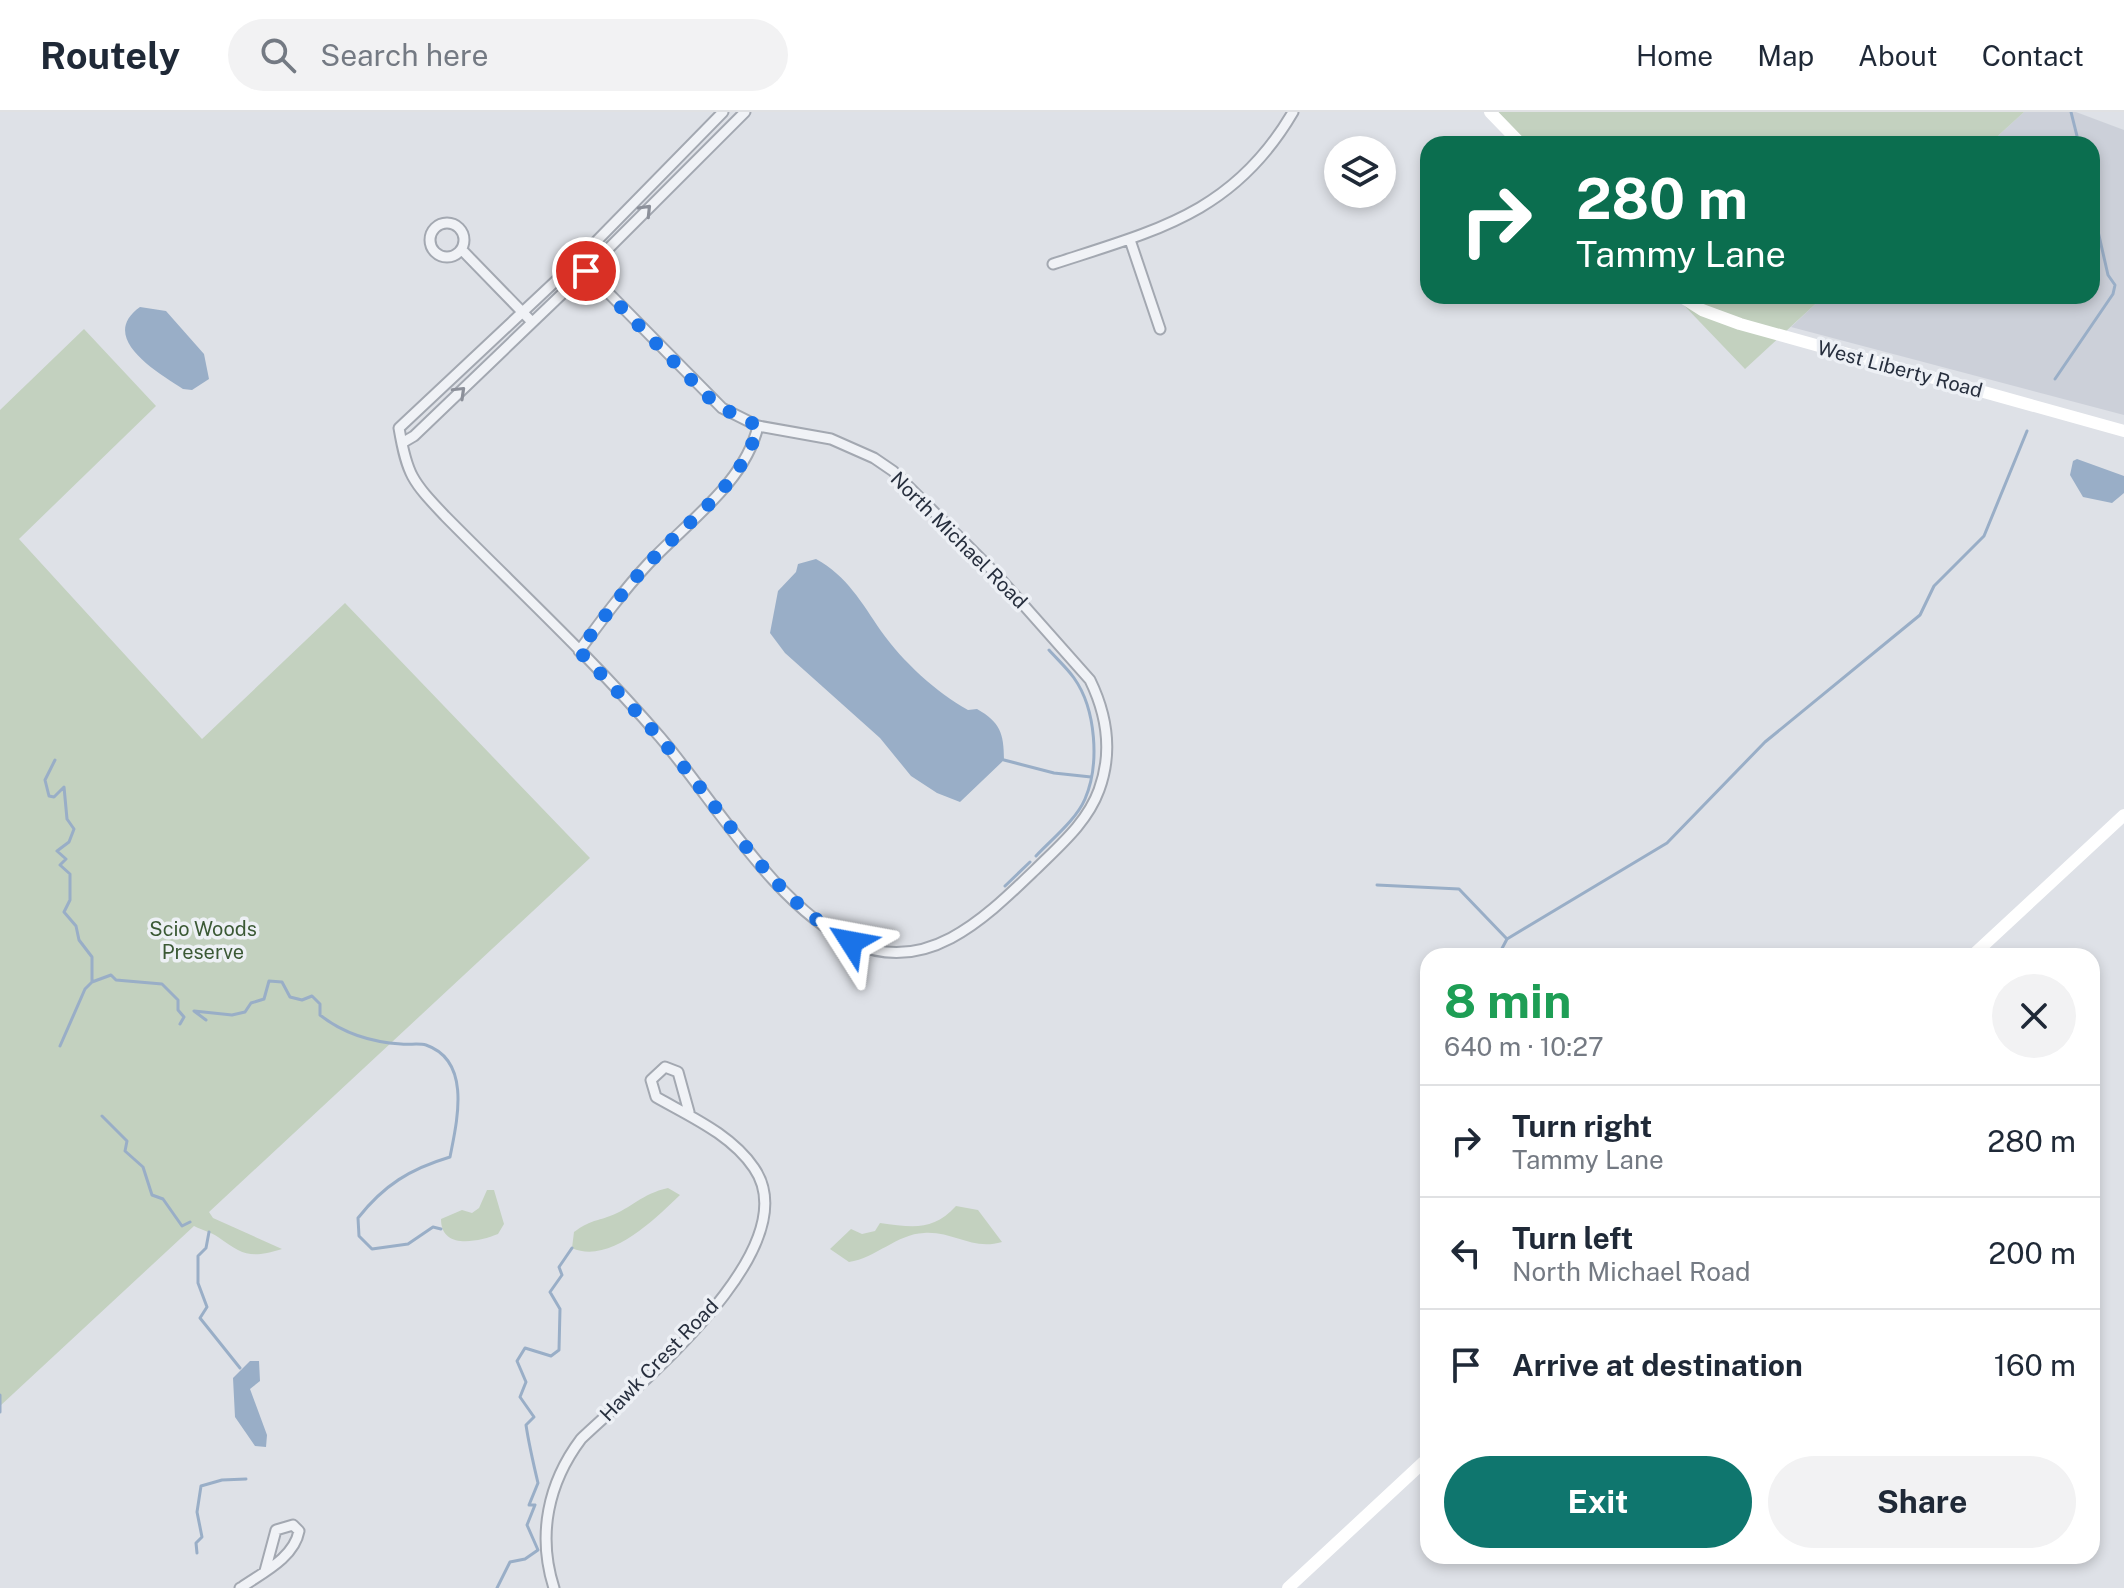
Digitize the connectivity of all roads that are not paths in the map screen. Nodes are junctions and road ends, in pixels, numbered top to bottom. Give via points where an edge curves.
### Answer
1 (723, 112) edge
2 (745, 112) edge
3 (1293, 112) edge
4 (1490, 112) edge
5 (1513, 136) edge
6 (1130, 240) junction
7 (463, 251) dead end
8 (577, 261) junction
9 (1053, 264) dead end
10 (586, 271) junction
11 (1693, 304) edge
12 (521, 311) junction
13 (532, 322) junction
14 (1160, 329) dead end
15 (758, 426) junction
16 (2124, 431) edge
17 (402, 443) junction
18 (579, 651) junction
19 (2124, 815) edge
20 (1981, 948) edge
21 (689, 1112) junction
22 (1420, 1465) edge
23 (265, 1571) junction
24 (240, 1588) edge
25 (554, 1588) edge
26 (1288, 1588) edge

1 - 8 street
10 -> 2 street
3 - 6 street via 1264,156 1217,198 1173,224
4 - 5 main road
6 - 9 street
6 - 14 street
7 - 12 street
8 - 10 street, North Michael Road
8 - 12 street
10 - 13 street
10 - 15 street, North Michael Road via 707,396
11 - 16 main road, West Liberty Road via 1740,324
12 - 13 street
12 - 17 street via 399,428
17 -> 13 street
15 - 18 street via 746,455 711,502 640,573
15 - 18 street, North Michael Road via 831,439 893,471 1078,662 1099,697 1107,756 1093,802 1069,836 979,923 955,939 900,953 869,949 820,922 746,850 660,737
17 - 18 street, North Michael Road via 410,476 431,501
19 - 20 main road
21 - 21 street, Hawk Crest Road via 678,1072 665,1067 651,1080 656,1097
21 - 25 street, Hawk Crest Road via 754,1168 765,1205 763,1229 754,1252 717,1304 568,1457 548,1505 546,1536
22 - 26 main road
23 - 23 street via 291,1550 298,1539 296,1527 276,1530
23 - 24 street

